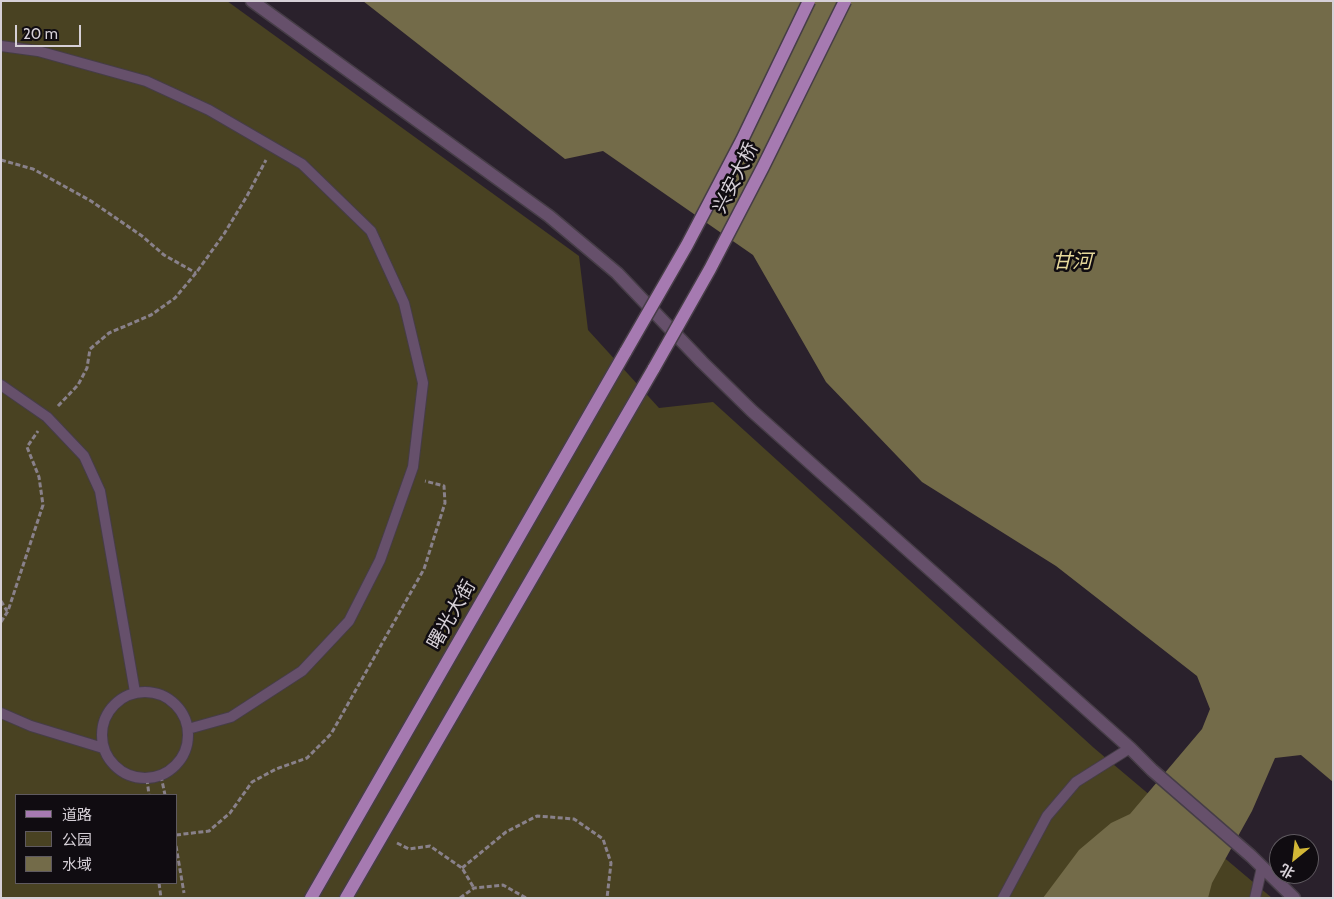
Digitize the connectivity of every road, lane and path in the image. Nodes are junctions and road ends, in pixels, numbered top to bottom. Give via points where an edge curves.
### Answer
1 (252, 1) edge
2 (809, 1) edge
3 (845, 1) edge
4 (1, 46) edge
5 (272, 147) junction
6 (1, 160) edge
7 (196, 273) junction
8 (626, 352) joint
9 (1, 385) edge
10 (47, 417) junction
11 (410, 476) junction
12 (1, 601) edge
13 (8, 611) junction
14 (1, 622) edge
15 (135, 692) junction
16 (1, 712) edge
17 (188, 729) junction
18 (103, 748) junction
19 (1130, 748) junction
20 (161, 776) junction
21 (147, 779) junction
22 (149, 794) edge
23 (165, 794) edge
24 (383, 834) junction
25 (178, 835) edge
26 (178, 858) edge
27 (1262, 867) junction
28 (462, 868) junction
29 (159, 884) edge
30 (474, 888) junction
31 (184, 894) dead end
32 (161, 898) edge
33 (311, 898) edge
34 (346, 898) edge
35 (460, 898) edge
36 (526, 898) edge
37 (607, 898) edge
38 (1003, 898) edge
39 (1254, 898) edge
40 (1294, 898) edge

1 - 19 street via 549,216 617,273 752,411
2 - 8 main road, 兴安大桥, bridge via 738,149
3 - 24 main road, 兴安大桥, bridge via 710,269
4 - 5 lane via 38,51 146,81 209,110
5 - 7 path via 247,196
5 - 11 lane via 302,164 370,230 404,303 423,383
6 - 7 path via 34,168
7 - 10 path via 175,298 151,315 109,333 90,349 88,368 78,385
8 - 33 main road, 曙光大街
9 - 10 lane
10 - 13 path via 27,447 39,478 43,505
10 - 15 lane via 84,456 100,491
11 - 17 lane via 380,560 349,621 302,671 231,718
11 - 25 path via 444,486 439,522 424,569 331,734 307,758 252,782 230,813 208,831
12 - 13 path
13 - 14 path
15 - 17 lane via 164,696 184,715
15 - 18 lane via 111,707 104,719 101,733
16 - 18 lane via 31,726
17 - 20 lane via 188,744 183,757
18 - 21 lane via 119,771
19 - 27 street
19 - 38 lane via 1076,782 1047,816
20 - 21 lane
20 - 23 path
21 - 22 path
24 - 28 path via 409,849 430,846
24 - 34 main road
26 - 31 path
27 - 39 lane
27 - 40 street
28 - 30 path
28 - 37 path via 506,832 537,816 574,819 602,839 612,863
29 - 32 path
30 - 35 path
30 - 36 path via 503,885

